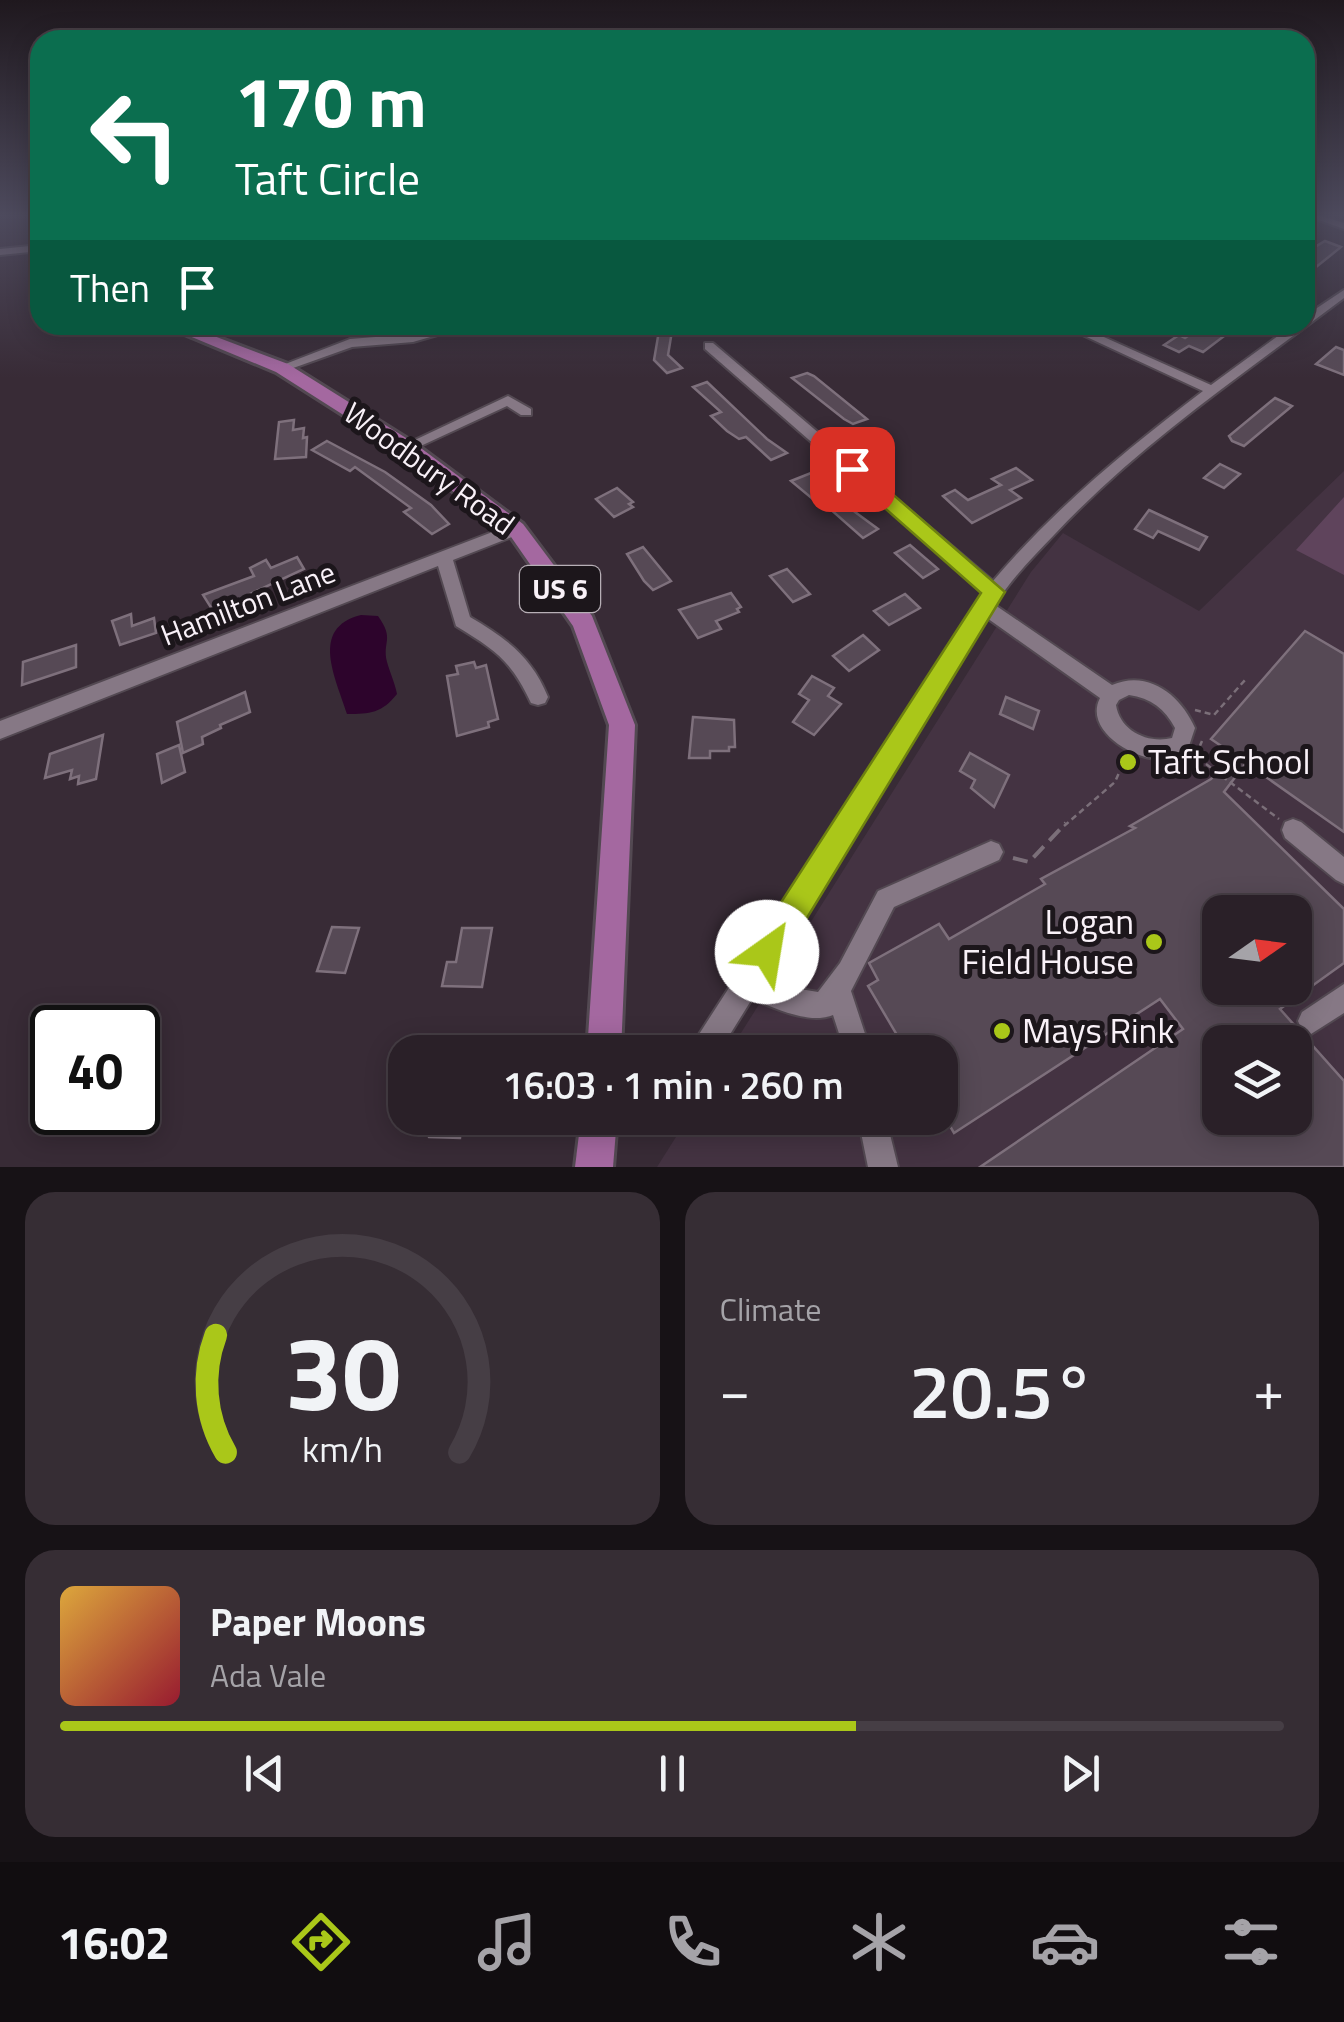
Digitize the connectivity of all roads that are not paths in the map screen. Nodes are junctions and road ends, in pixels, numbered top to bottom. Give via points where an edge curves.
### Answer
1 (1344, 294) edge
2 (1315, 315) edge
3 (196, 335) edge
4 (425, 335) edge
5 (1089, 335) edge
6 (1288, 335) edge
7 (709, 346) dead end
8 (282, 368) junction
9 (1213, 391) junction
10 (526, 412) dead end
11 (406, 447) junction
12 (516, 528) junction
13 (444, 557) junction
14 (989, 600) junction
15 (1110, 694) dead end
16 (538, 697) dead end
17 (0, 730) edge
18 (1293, 830) road end
19 (991, 852) road end
20 (1344, 872) edge
21 (748, 984) junction
22 (837, 988) junction
23 (1344, 997) edge
24 (1311, 1021) dead end
25 (605, 1035) edge
26 (715, 1035) edge
27 (852, 1035) edge
28 (597, 1135) edge
29 (876, 1135) edge
30 (594, 1167) edge
31 (883, 1167) edge

1 - 2 street
3 - 8 main road, Woodbury Road / US 6
4 - 8 street via 350,343
5 - 9 street
6 - 9 street
7 - 14 street
8 - 11 main road, Woodbury Road / US 6
9 - 14 street via 1047,529
10 - 11 street via 508,400
11 - 12 main road, Woodbury Road / US 6
12 - 13 street, Hamilton Lane
12 - 25 main road, Woodbury Road / US 6 via 584,623 622,725
13 - 16 street via 462,621 512,652 532,675
13 - 17 street, Hamilton Lane
14 - 15 street
14 - 21 street
18 - 20 street
19 - 22 street via 886,899
21 - 22 street via 824,1006
21 - 26 street
22 - 27 street
23 - 24 street
28 - 30 main road
29 - 31 street

